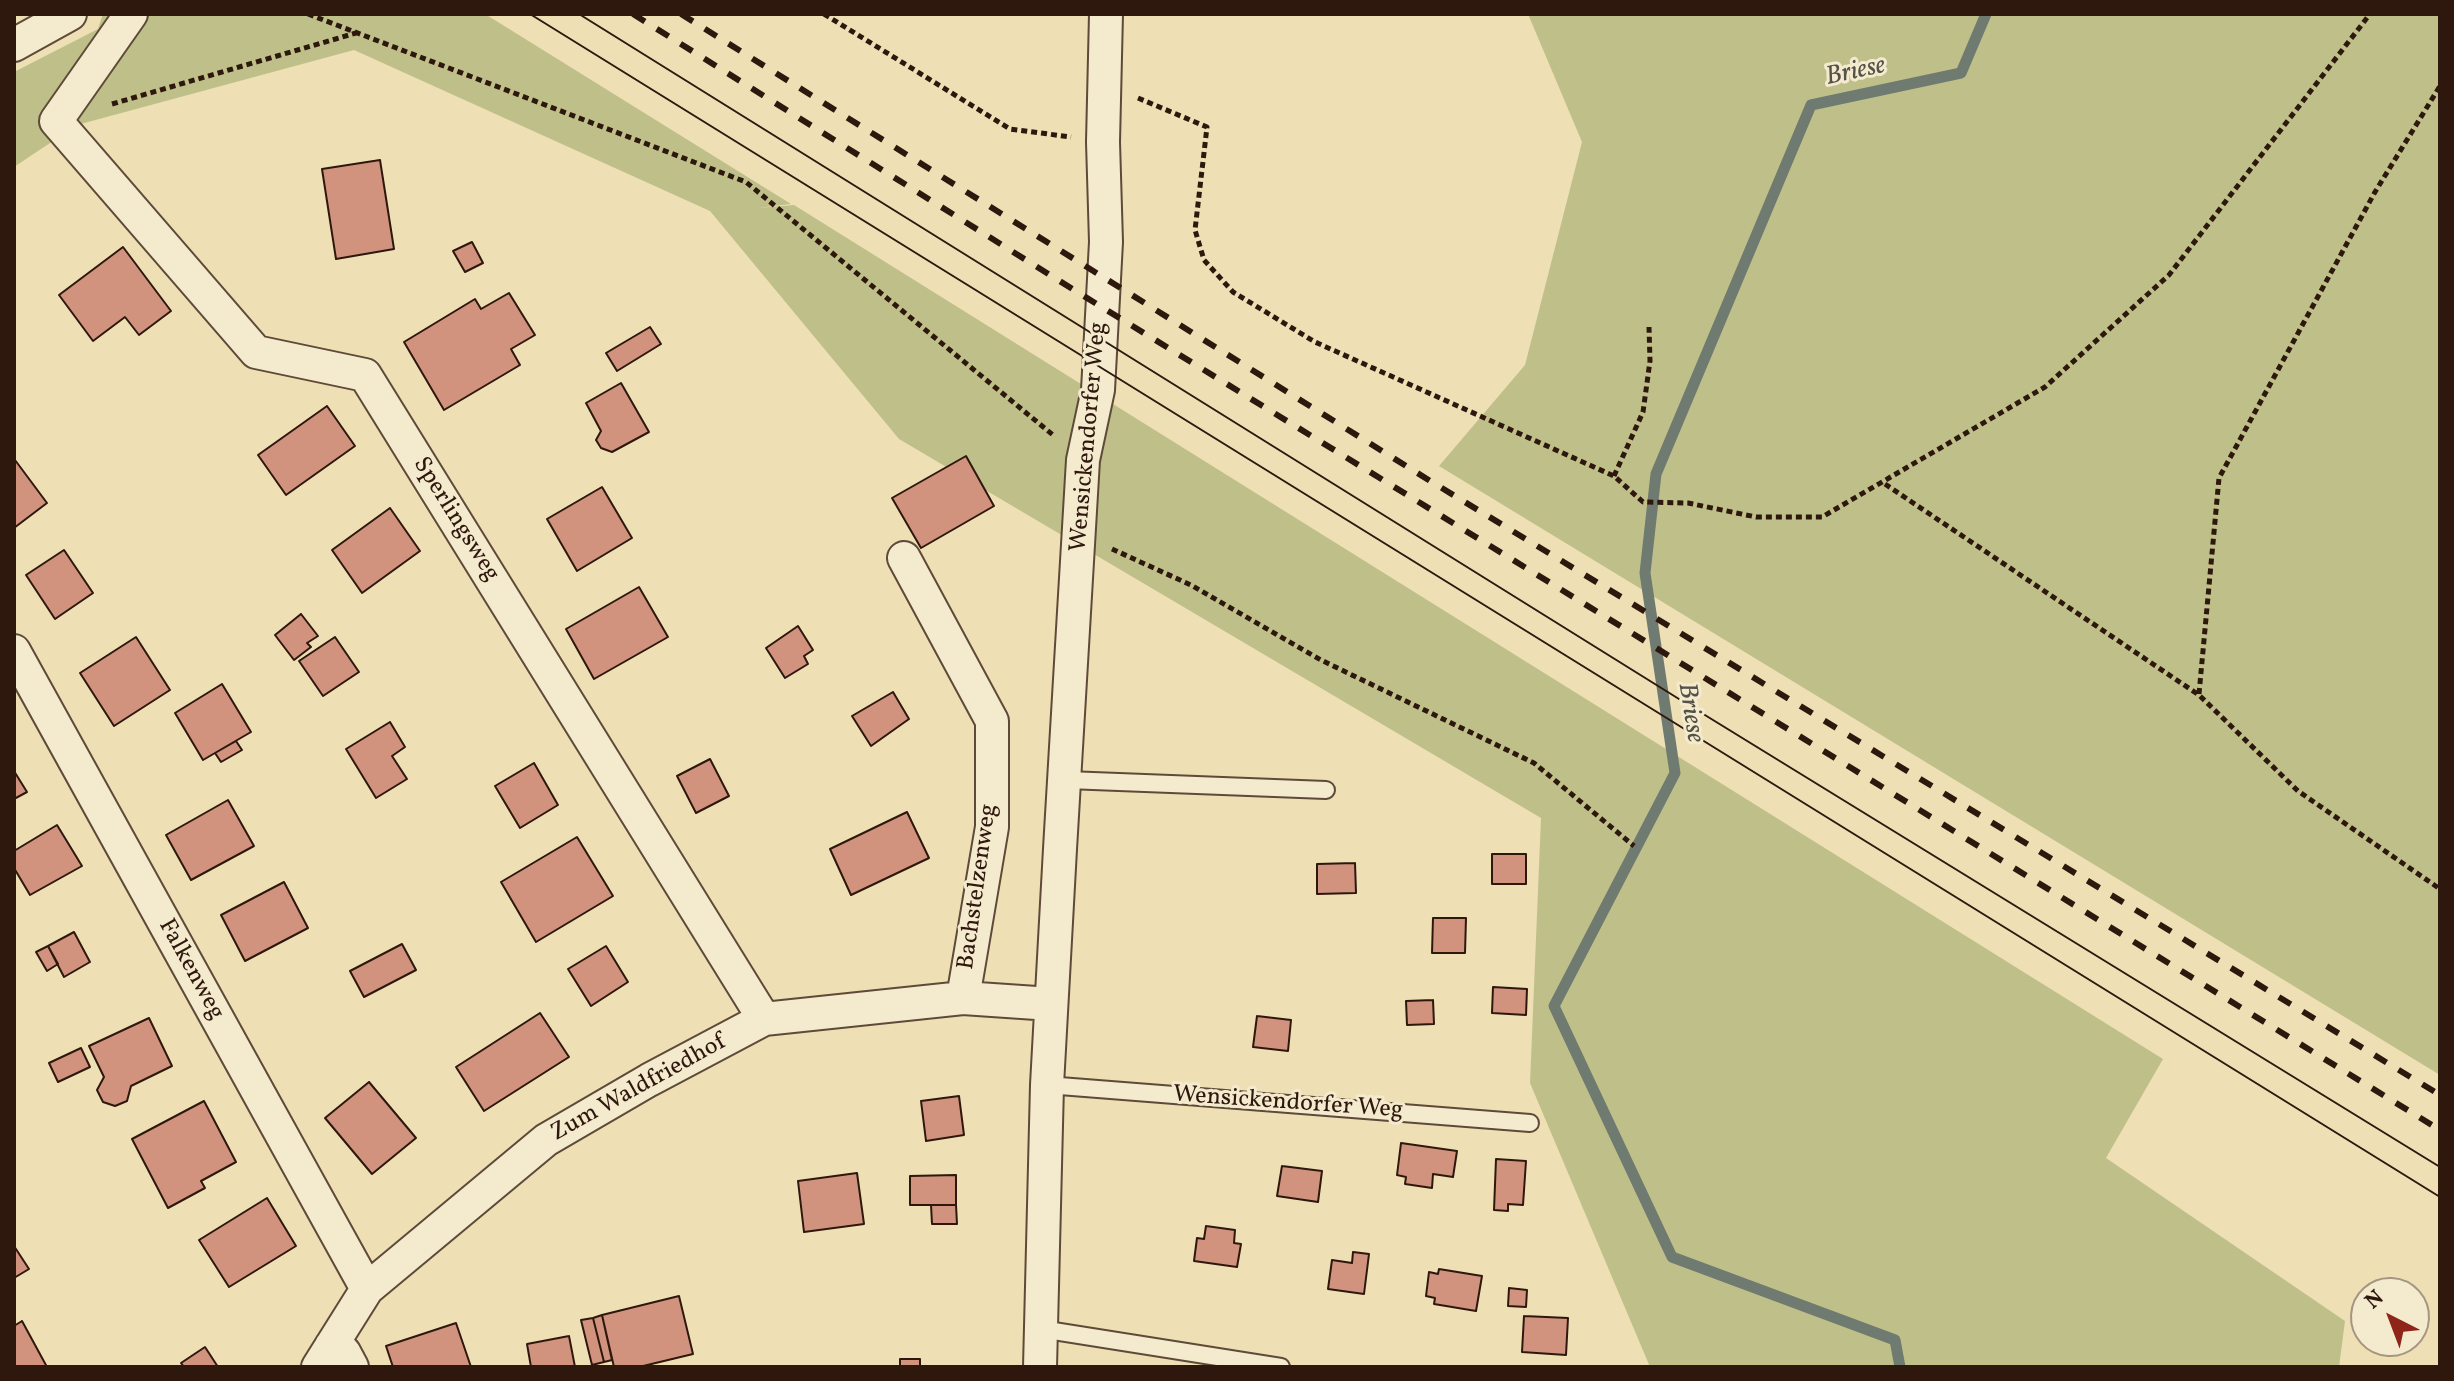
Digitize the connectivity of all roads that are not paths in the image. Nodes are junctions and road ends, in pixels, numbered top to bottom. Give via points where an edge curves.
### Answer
1 (70, 14) edge
2 (131, 14) edge
3 (1106, 14) edge
4 (14, 45) edge
5 (904, 558) dead end
6 (14, 651) edge
7 (1067, 780) junction
8 (1326, 790) dead end
9 (963, 998) junction
10 (1051, 1004) junction
11 (764, 1019) junction
12 (1047, 1085) junction
13 (1530, 1123) dead end
14 (367, 1289) junction
15 (1041, 1329) junction
16 (334, 1360) edge
17 (1040, 1367) edge
18 (1281, 1367) edge

1 - 4 street
2 - 11 street, Sperlingsweg via 56,121 256,352 365,375
3 - 7 street, Wensickendorfer Weg via 1106,242 1098,390 1083,460
5 - 9 street, Bachstelzenweg via 992,721 992,827
6 - 14 street, Falkenweg
7 - 8 lane
7 - 10 street, Wensickendorfer Weg
9 - 10 street, Zum Waldfriedhof
9 - 11 street, Zum Waldfriedhof
10 - 12 street, Wensickendorfer Weg
11 - 14 street, Zum Waldfriedhof via 546,1140
12 - 13 lane, Wensickendorfer Weg
12 - 15 street, Wensickendorfer Weg
14 - 16 street, Zum Waldfriedhof
15 - 17 street, Wensickendorfer Weg
15 - 18 lane

